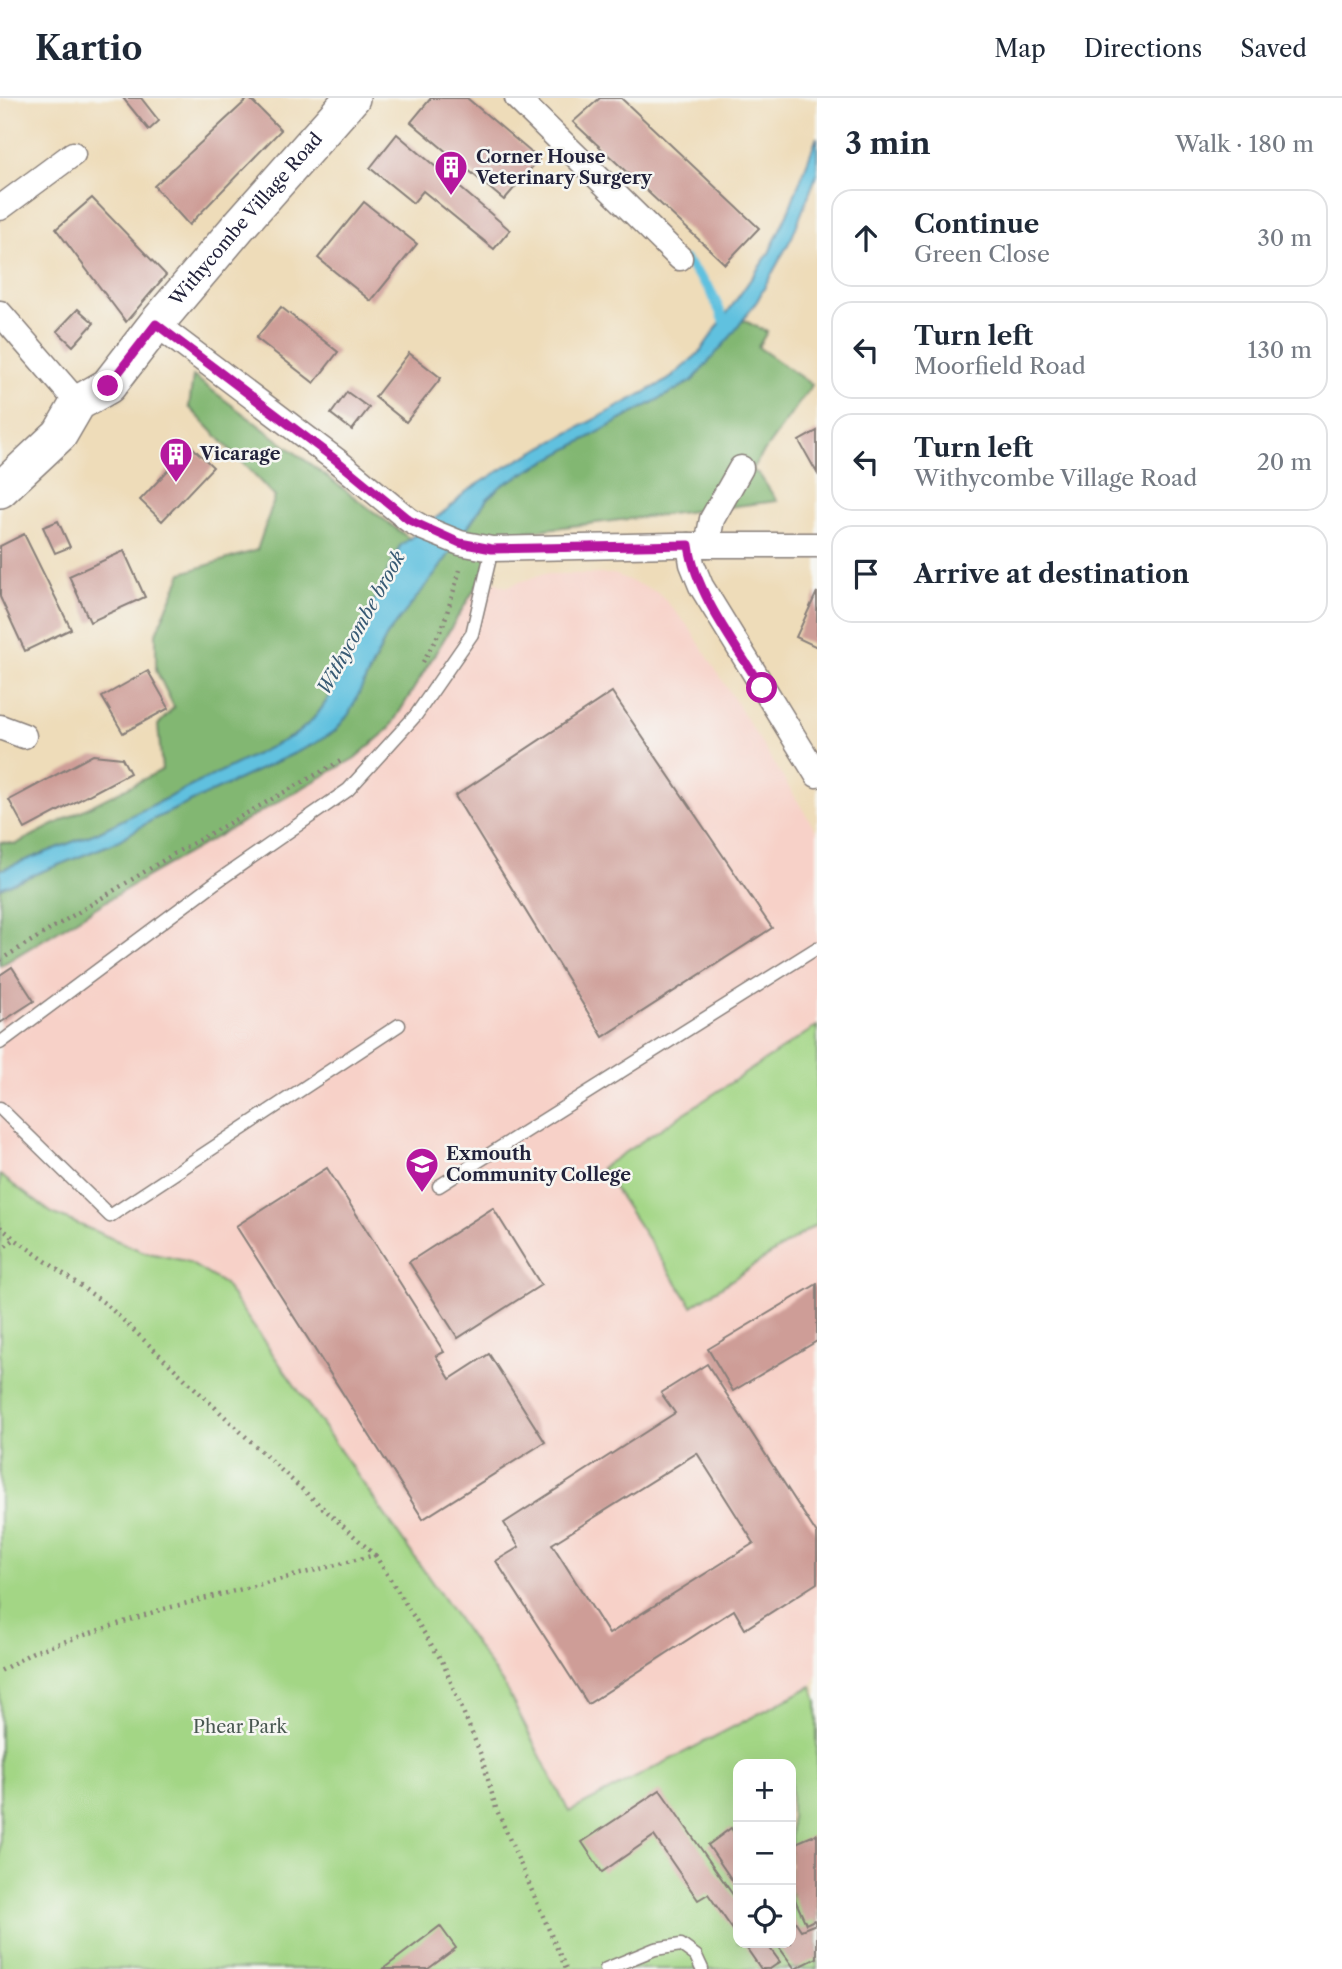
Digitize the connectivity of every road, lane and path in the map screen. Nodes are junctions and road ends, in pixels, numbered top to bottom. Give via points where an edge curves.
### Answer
1 (350, 98) edge
2 (517, 98) edge
3 (73, 154) dead end
4 (0, 208) edge
5 (680, 258) dead end
6 (0, 313) edge
7 (156, 324) junction
8 (78, 403) junction
9 (741, 468) dead end
10 (0, 491) edge
11 (698, 545) junction
12 (817, 545) edge
13 (475, 546) junction
14 (421, 666) dead end
15 (0, 727) edge
16 (24, 736) dead end
17 (354, 754) dead end
18 (817, 775) edge
19 (817, 948) edge
20 (0, 960) edge
21 (399, 1025) dead end
22 (0, 1043) edge
23 (0, 1108) edge
24 (439, 1186) dead end
25 (0, 1227) edge
26 (15, 1238) junction
27 (0, 1250) edge
28 (374, 1555) junction
29 (0, 1671) edge
30 (566, 1969) edge
31 (606, 1969) edge
32 (702, 1969) edge

1 - 7 street, Withycombe Village Road
2 - 5 street
3 - 4 street
6 - 8 street
7 - 8 street, Withycombe Village Road via 108,386
7 - 13 street via 409,520
8 - 10 street, Withycombe Village Road via 60,434
9 - 11 street
11 - 12 street
11 - 13 street
11 - 18 street via 692,564 701,586
13 - 14 path via 457,575 443,626
13 - 22 lane via 472,634 416,715 348,790
15 - 16 street
17 - 20 path via 177,852
19 - 24 lane
21 - 23 lane via 110,1216
25 - 26 path
26 - 27 path
26 - 28 path via 107,1305
28 - 29 path via 160,1610 33,1652
28 - 30 path via 443,1663 481,1755 496,1808
31 - 32 lane via 681,1945 696,1956

